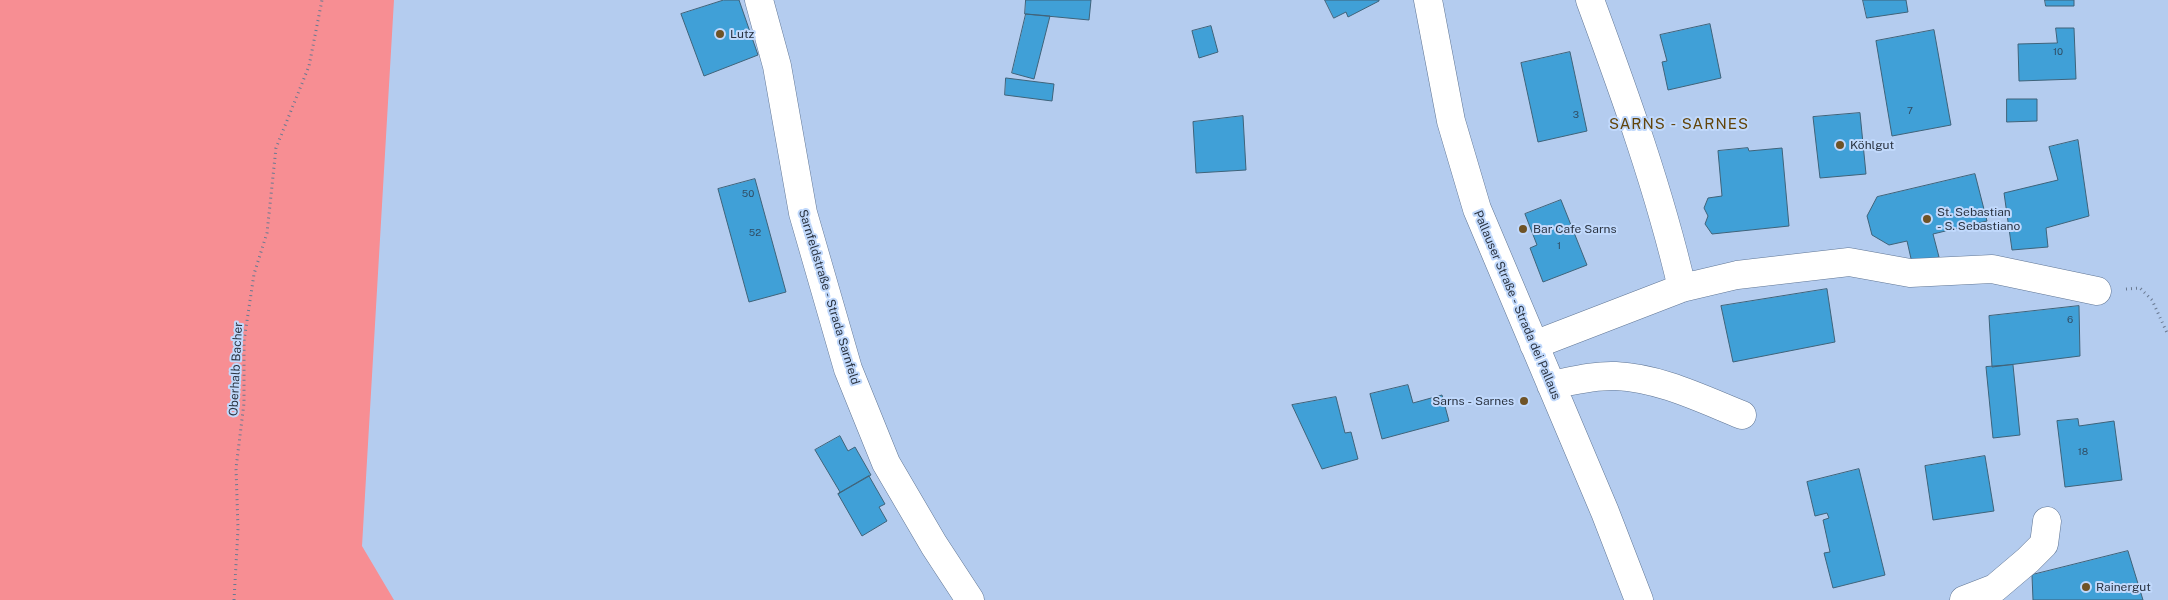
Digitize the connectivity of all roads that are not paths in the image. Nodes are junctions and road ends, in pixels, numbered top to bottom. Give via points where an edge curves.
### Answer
1 (759, 0) edge
2 (1428, 0) edge
3 (1590, 0) edge
4 (1682, 288) junction
5 (2098, 291) road end
6 (1534, 345) junction
7 (1551, 385) junction
8 (1742, 415) dead end
9 (2047, 521) dead end
10 (970, 600) edge
11 (1639, 600) edge
12 (1964, 600) edge

1 - 10 street, Sarnfeldstraße - Strada Sarnfeld via 777,66 803,213 848,369 886,463
2 - 6 street, Pallauser Straße - Strada dei Pallaus via 1451,121 1477,210
3 - 4 street via 1639,132
4 - 5 street via 1737,275 1849,262 1910,273 1992,269
4 - 6 street
6 - 7 street, Pallauser Straße - Strada dei Pallaus
7 - 8 street via 1616,376 1657,382
7 - 11 street, Pallauser Straße - Strada dei Pallaus
9 - 12 street via 2044,544 2028,560 1995,588

